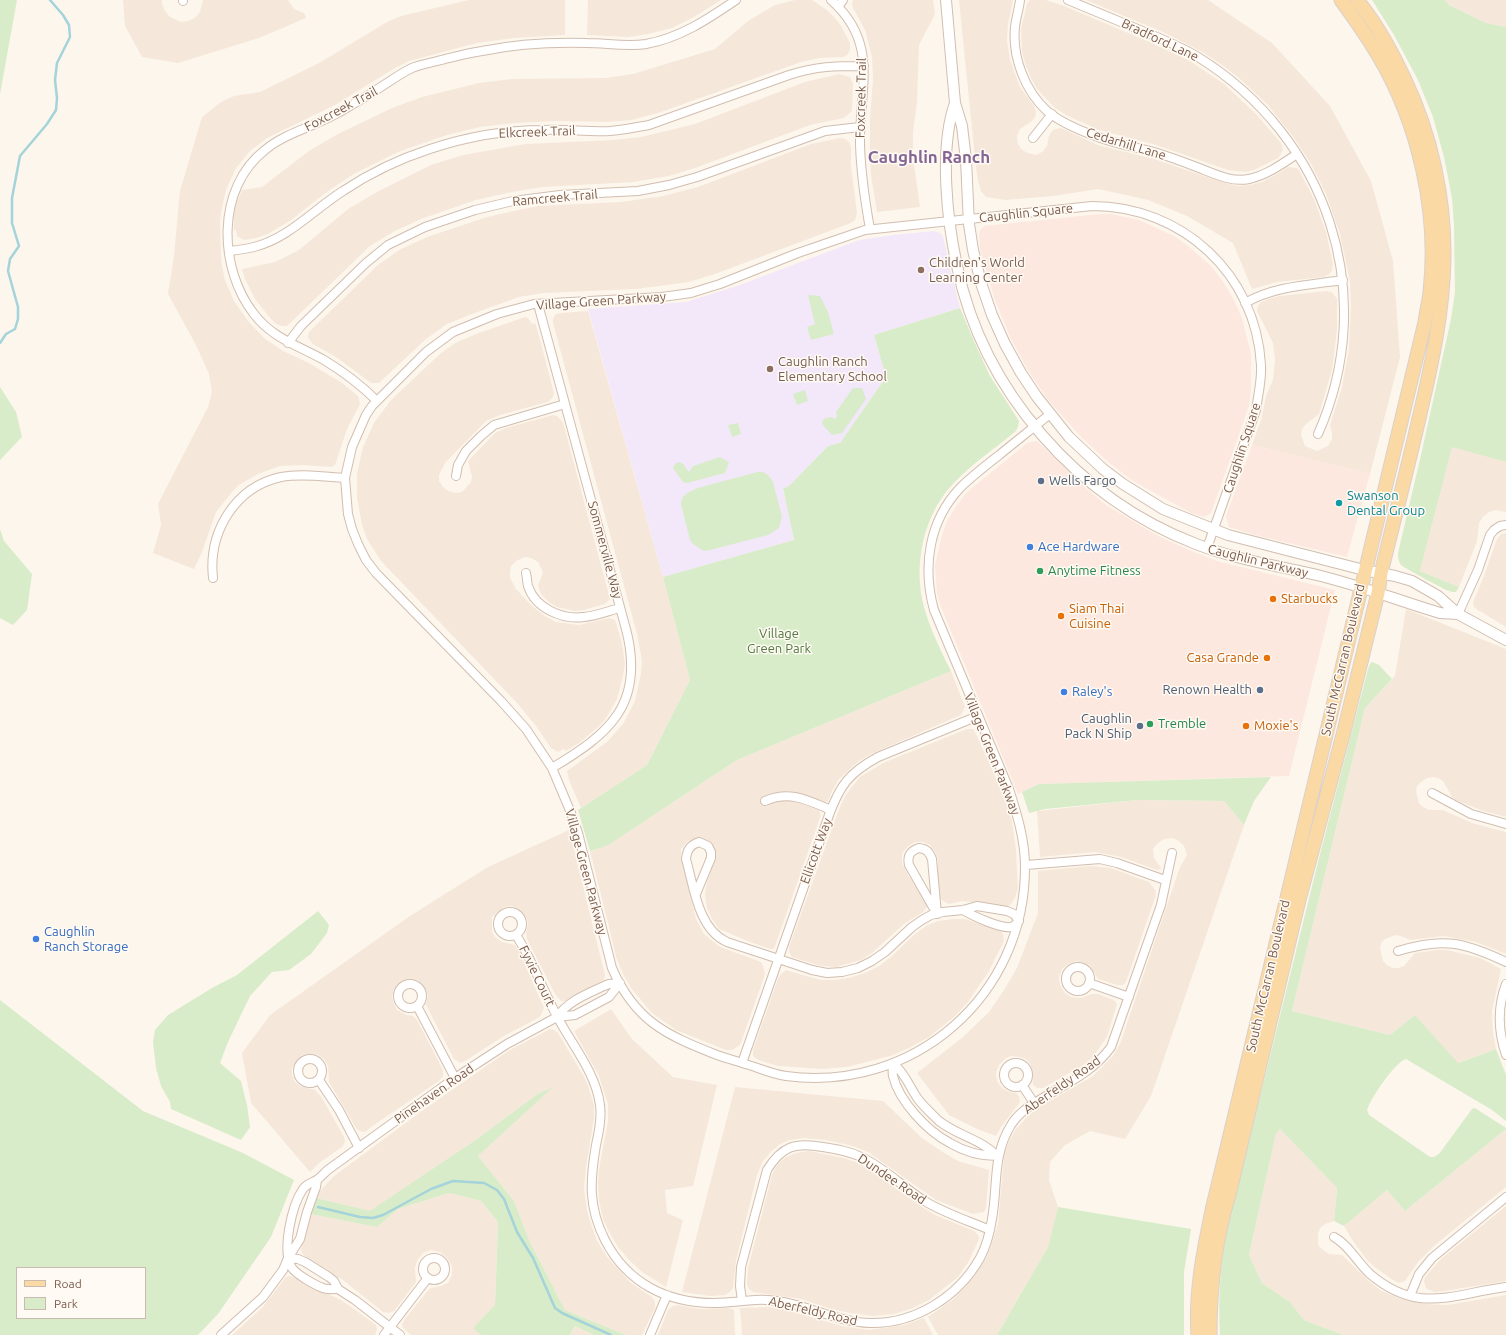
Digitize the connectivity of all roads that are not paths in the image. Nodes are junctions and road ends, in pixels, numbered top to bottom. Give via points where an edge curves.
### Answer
1 (736, 0) edge
2 (831, 0) edge
3 (946, 0) edge
4 (1020, 0) edge
5 (1068, 0) edge
6 (1341, 0) edge
7 (1357, 0) edge
8 (841, 3) edge
9 (864, 66) junction
10 (955, 103) junction
11 (1052, 114) junction
12 (860, 127) junction
13 (1033, 138) dead end
14 (1297, 154) junction
15 (968, 219) junction
16 (950, 221) junction
17 (870, 230) junction
18 (230, 251) junction
19 (1343, 280) junction
20 (1245, 303) junction
21 (538, 304) junction
22 (288, 343) junction
23 (378, 401) junction
24 (565, 404) junction
25 (1050, 414) junction
26 (1035, 426) junction
27 (1318, 434) dead end
28 (456, 476) dead end
29 (345, 478) junction
30 (1506, 525) edge
31 (1214, 530) junction
32 (1207, 548) junction
33 (1364, 570) junction
34 (526, 573) dead end
35 (1381, 573) junction
36 (213, 578) dead end
37 (1361, 588) junction
38 (1378, 593) junction
39 (620, 608) junction
40 (1458, 614) junction
41 (1506, 640) edge
42 (978, 716) junction
43 (552, 768) junction
44 (1432, 793) dead end
45 (765, 802) dead end
46 (831, 810) junction
47 (1506, 824) edge
48 (1172, 853) dead end
49 (1026, 865) junction
50 (1165, 880) junction
51 (696, 894) junction
52 (963, 910) junction
53 (937, 914) junction
54 (1019, 921) junction
55 (516, 935) dead end
56 (1398, 951) dead end
57 (778, 959) junction
58 (1506, 962) edge
59 (620, 983) junction
60 (1089, 983) dead end
61 (1506, 984) edge
62 (1129, 998) junction
63 (417, 1006) dead end
64 (557, 1017) junction
65 (1506, 1055) edge
66 (742, 1062) junction
67 (893, 1063) junction
68 (455, 1078) junction
69 (319, 1080) dead end
70 (1022, 1085) dead end
71 (1034, 1103) junction
72 (359, 1148) junction
73 (997, 1156) junction
74 (317, 1180) junction
75 (1506, 1197) edge
76 (990, 1230) junction
77 (1334, 1237) dead end
78 (288, 1258) junction
79 (427, 1279) dead end
80 (1506, 1287) edge
81 (338, 1289) junction
82 (667, 1296) junction
83 (1410, 1296) junction
84 (742, 1301) junction
85 (390, 1327) junction
86 (220, 1335) edge
87 (384, 1335) edge
88 (400, 1335) edge
89 (650, 1335) edge
90 (1198, 1335) edge
91 (1210, 1335) edge

1 - 18 street, Foxcreek Trail via 686,31 647,44 567,43 507,47 472,52 406,71 335,114 276,142 256,157 241,176 232,200 228,222
2 - 8 street, Foxcreek Trail
3 - 10 street, Caughlin Parkway
4 - 11 street, Cedarhill Lane via 1015,27 1019,67 1031,92
5 - 14 street, Bradford Lane via 1177,46 1209,64 1247,95 1282,132
6 - 33 main road, South McCarran Boulevard via 1379,56 1404,109 1422,166 1431,226 1432,263 1425,322
7 - 35 main road, South McCarran Boulevard via 1375,24 1396,60 1419,112 1437,182 1444,238 1441,305 1435,347
8 - 9 street, Foxcreek Trail via 855,31 863,54
9 - 12 street, Foxcreek Trail
9 - 18 street, Elkcreek Trail via 829,66 800,71 654,123 636,127 610,131 514,131 448,143 403,159 356,182 278,238 254,247
10 - 15 street, Caughlin Parkway via 962,126 966,160
10 - 16 street, Caughlin Parkway via 947,135
11 - 13 street
11 - 14 street, Cedarhill Lane via 1099,138 1172,158 1233,179 1258,176
12 - 17 street, Foxcreek Trail via 862,179
12 - 22 street, Ramcreek Trail via 825,131 668,185 638,191 513,201 475,210 425,227 388,245 366,263 301,326
14 - 19 street, Bradford Lane via 1330,220
15 - 16 street, Village Green Parkway
15 - 20 street, Caughlin Square via 1092,206 1143,213 1185,232 1201,244 1227,273
15 - 25 street, Caughlin Parkway via 978,270 992,315 1021,373
16 - 17 street, Village Green Parkway
16 - 26 street, Caughlin Parkway via 959,274 978,331 1002,380
17 - 21 street, Village Green Parkway via 691,293
18 - 22 street, Foxcreek Trail via 236,282 246,304 267,328
19 - 20 street via 1279,289
19 - 27 street, Bradford Lane via 1345,312 1341,359 1333,394
20 - 31 street, Caughlin Square via 1259,347 1260,389 1251,427
21 - 23 street, Village Green Parkway via 497,314 453,332 426,352
21 - 24 street, Sommerville Way
22 - 23 street, Foxcreek Trail via 340,370
23 - 29 street, Village Green Parkway via 366,415 358,431
24 - 28 street via 494,425 466,451 458,465
24 - 39 street, Sommerville Way
25 - 26 street, Village Green Parkway
25 - 31 street, Caughlin Parkway via 1069,437 1123,484 1163,509
26 - 32 street, Caughlin Parkway via 1066,461 1107,495 1174,535
26 - 42 street, Village Green Parkway via 960,488 938,521 928,557 929,594 934,610
29 - 36 street via 282,477 266,481 242,496 224,518 215,543
29 - 43 street, Village Green Parkway via 352,529 366,560 514,715
30 - 40 street via 1500,526 1490,535 1478,570
31 - 32 street, Caughlin Square
31 - 33 street, Caughlin Parkway
32 - 37 street, Caughlin Parkway
33 - 35 street, Caughlin Parkway
33 - 37 main road, South McCarran Boulevard
34 - 39 street via 528,585 536,599 551,612 582,618
35 - 38 main road, South McCarran Boulevard
35 - 40 street, Caughlin Parkway via 1412,581 1438,596
37 - 38 street, Caughlin Parkway
37 - 90 main road, South McCarran Boulevard via 1211,1212 1198,1290
38 - 40 street, Caughlin Parkway via 1440,613
38 - 91 main road, South McCarran Boulevard via 1299,900 1220,1226 1212,1276
39 - 43 street, Sommerville Way via 632,663 628,693 622,708 602,734
40 - 41 street
42 - 46 street, Ellicott Way via 865,764 843,784
42 - 49 street, Village Green Parkway via 1018,816
43 - 59 street, Village Green Parkway via 571,813 609,957
44 - 47 street via 1471,814
45 - 46 street via 791,796
46 - 57 street, Ellicott Way
48 - 50 street, Aberfeldy Road
49 - 50 street via 1100,859
49 - 54 street, Village Green Parkway
50 - 62 street, Aberfeldy Road via 1161,905
51 - 51 street via 711,858 708,846 699,842 689,848 686,859
51 - 57 street via 705,922 719,938
52 - 53 street
52 - 54 street via 977,906 1007,911 1014,914
52 - 54 street via 972,916 1005,927 1012,927
53 - 53 street via 932,859 925,848 914,849 909,854 909,865
53 - 57 street via 922,920 872,962 858,968 827,973
54 - 67 street, Village Green Parkway via 1002,965 977,1002 942,1036
55 - 64 street, Fyvie Court via 526,950
56 - 58 street via 1427,943 1447,942 1472,948
57 - 66 street, Ellicott Way
59 - 64 street, Pinehaven Road via 608,984 568,1004
59 - 64 street, Pinehaven Road via 609,997 575,1015
59 - 66 street, Village Green Parkway via 638,1009 659,1028 689,1044
60 - 62 street
61 - 65 street via 1499,1018
62 - 71 street, Aberfeldy Road via 1105,1055 1088,1070
63 - 68 street
64 - 68 street, Pinehaven Road via 516,1038
64 - 82 street, Aberfeldy Road via 587,1068 599,1097 601,1118 591,1176 592,1198 600,1231 610,1249 632,1275
66 - 67 street, Village Green Parkway via 786,1076 810,1077 856,1074
67 - 73 street via 904,1074 918,1100 940,1122 983,1144
67 - 73 street via 892,1074 903,1097 935,1133 949,1143 974,1154
68 - 72 street, Pinehaven Road
69 - 72 street via 339,1110
70 - 71 street
71 - 73 street, Aberfeldy Road via 1012,1122
72 - 74 street, Pinehaven Road via 329,1168
73 - 76 street, Aberfeldy Road
74 - 78 street, Pinehaven Road via 300,1239
74 - 78 street, Pinehaven Road via 307,1184 296,1203 288,1243
75 - 83 street via 1432,1258 1419,1274
76 - 84 street, Aberfeldy Road via 980,1257 958,1286 933,1306 903,1319 872,1323 856,1322 786,1303
76 - 84 street, Dundee Road via 930,1204 860,1156 810,1144 790,1147 774,1159 767,1170 741,1267
77 - 83 street via 1379,1281
78 - 81 street via 298,1259 329,1277
78 - 81 street via 297,1273 324,1289
78 - 86 street, Pinehaven Road via 263,1297
79 - 85 street
80 - 83 street via 1437,1299
81 - 85 street
82 - 84 street, Aberfeldy Road via 699,1302
82 - 89 street
85 - 87 street
85 - 88 street

